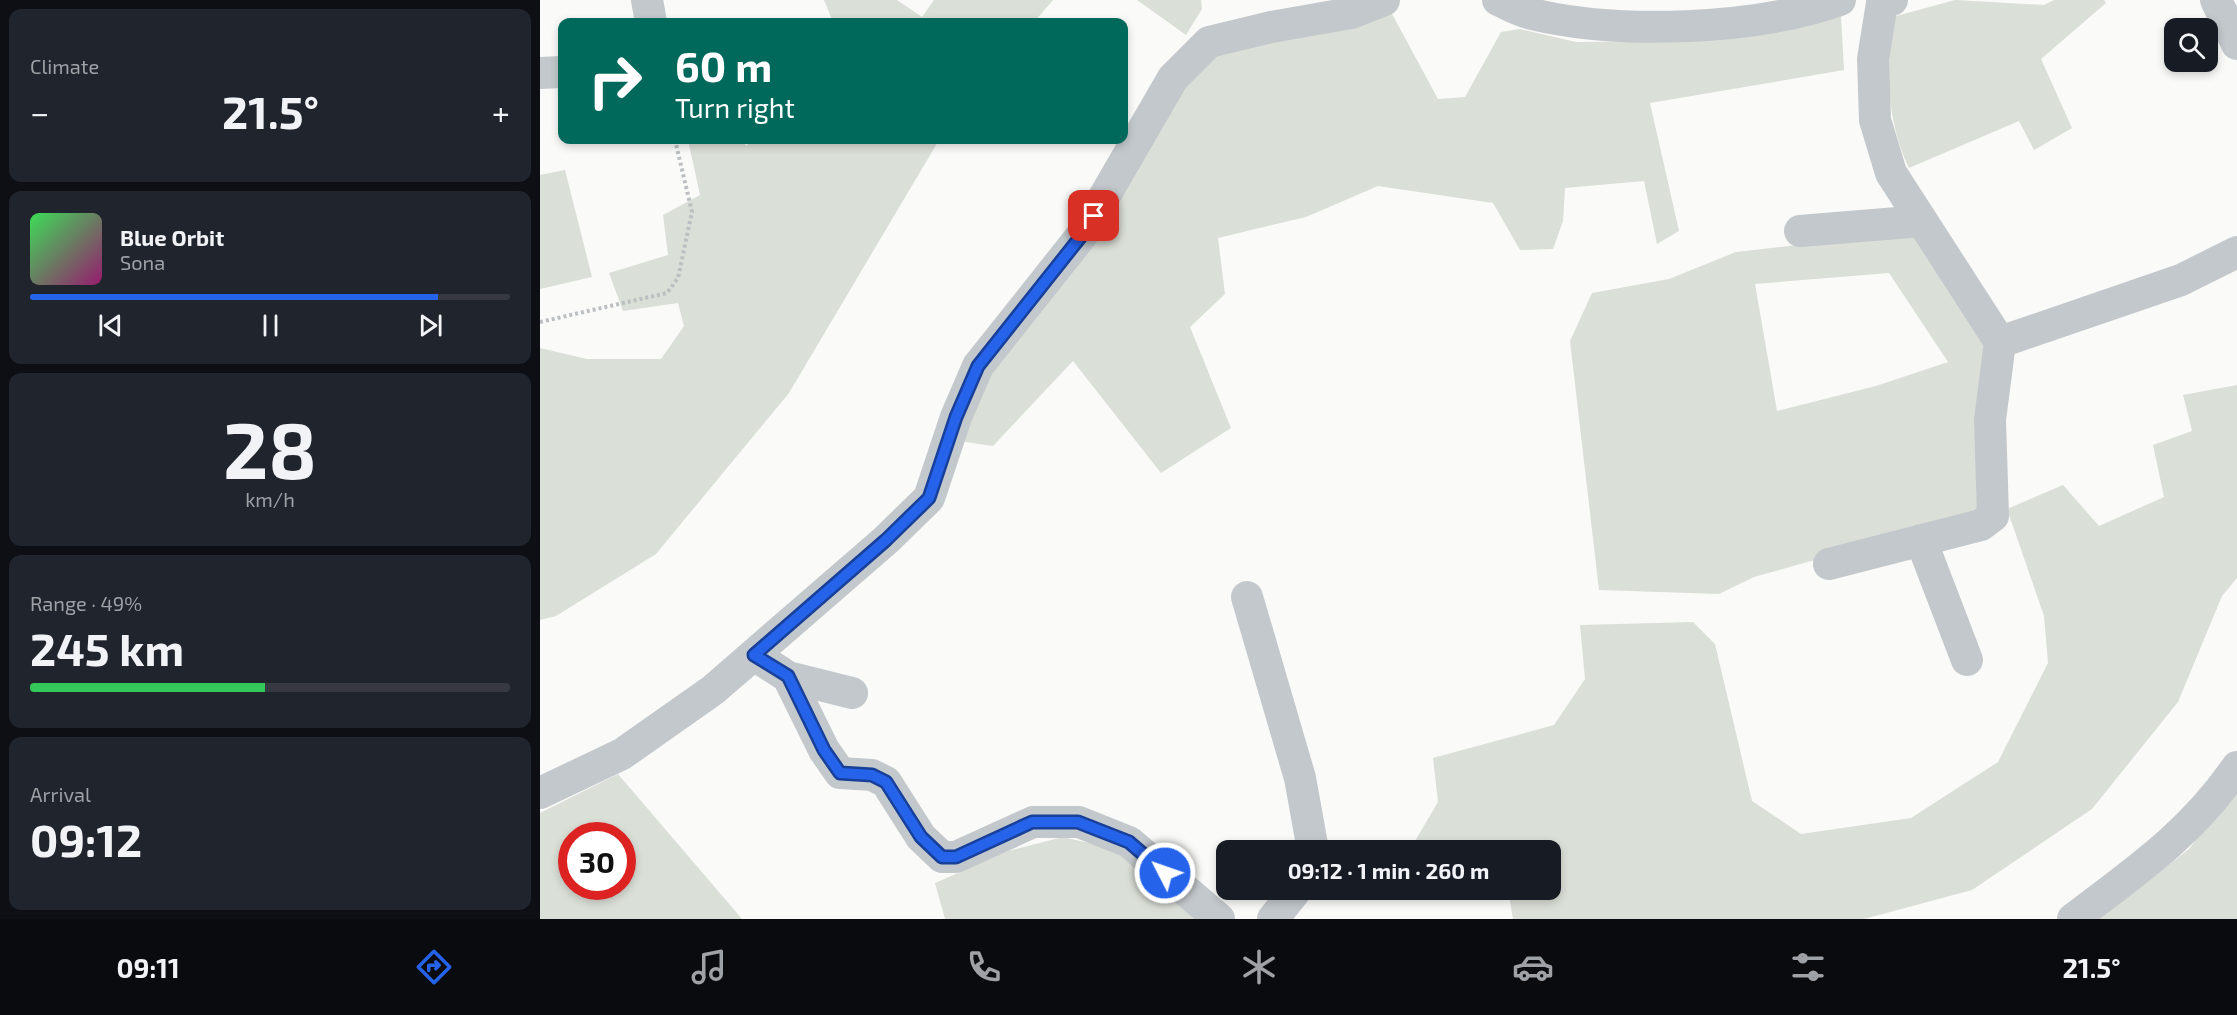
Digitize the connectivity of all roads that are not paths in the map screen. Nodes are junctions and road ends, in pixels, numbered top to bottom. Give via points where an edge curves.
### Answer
1 (647, 0) edge
2 (1384, 0) edge
3 (1498, 0) edge
4 (1840, 0) edge
5 (2216, 0) edge
6 (1884, 1) edge
7 (650, 18) edge
8 (2237, 44) edge
9 (540, 72) edge
10 (558, 72) edge
11 (1922, 221) junction
12 (1800, 231) dead end
13 (2237, 252) edge
14 (2000, 342) junction
15 (1921, 540) junction
16 (1829, 564) dead end
17 (1246, 597) dead end
18 (754, 655) junction
19 (1966, 660) dead end
20 (788, 676) junction
21 (852, 693) dead end
22 (2237, 767) edge
23 (540, 793) edge
24 (1310, 840) edge
25 (1288, 900) edge
26 (1218, 919) edge
27 (1273, 919) edge
28 (2073, 919) edge

1 - 7 street
2 - 18 street via 1351,13 1209,42 1173,78 1082,235 978,366 929,498
3 - 4 street via 1531,14 1621,26 1741,23
5 - 8 street
6 - 11 street via 1873,59 1875,120 1891,173
9 - 10 street
11 - 12 street
11 - 14 street
13 - 14 street via 2181,280
14 - 15 street via 1990,420 1993,516 1981,525
15 - 16 street
15 - 19 street
17 - 24 street via 1300,778
18 - 20 street
18 - 23 street via 713,690 622,754
20 - 21 street
20 - 26 street via 824,750 840,773 872,775 886,782 921,837 942,857 956,857 1032,822 1078,822 1129,842
22 - 28 street via 2180,837
25 - 27 street

